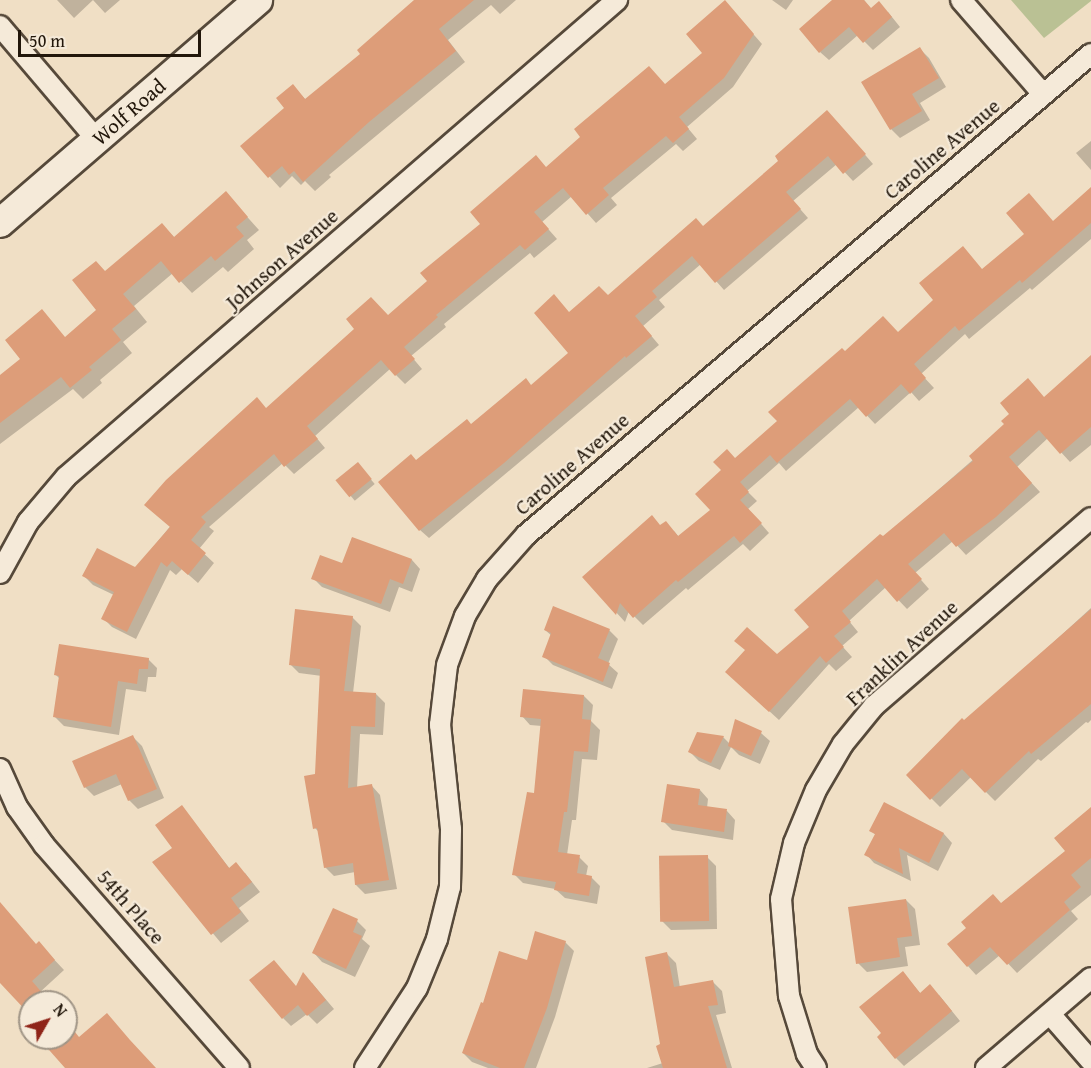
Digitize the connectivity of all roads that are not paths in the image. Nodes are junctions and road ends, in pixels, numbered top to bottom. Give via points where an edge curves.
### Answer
1 (258, 0) edge
2 (617, 0) edge
3 (961, 0) edge
4 (0, 26) edge
5 (1091, 54) edge
6 (1043, 94) junction
7 (97, 140) junction
8 (0, 224) edge
9 (1091, 518) edge
10 (0, 573) edge
11 (0, 769) edge
12 (1091, 978) edge
13 (1050, 1014) junction
14 (1091, 1061) edge
15 (239, 1068) edge
16 (365, 1068) edge
17 (816, 1068) edge
18 (986, 1068) edge

1 - 7 main road, Wolf Road
2 - 10 street, Johnson Avenue via 66,477 28,522
3 - 6 street
4 - 7 street
5 - 6 street, Caroline Avenue
6 - 16 street, Caroline Avenue via 526,536 487,579 465,616 447,665 440,726 451,829 450,887 417,988
7 - 8 main road, Wolf Road
9 - 17 street, Franklin Avenue via 874,706 843,744 816,790 794,843 781,899 789,996 807,1054
11 - 15 street, 54th Place via 17,807 44,845
12 - 13 street
13 - 14 street
13 - 18 street

